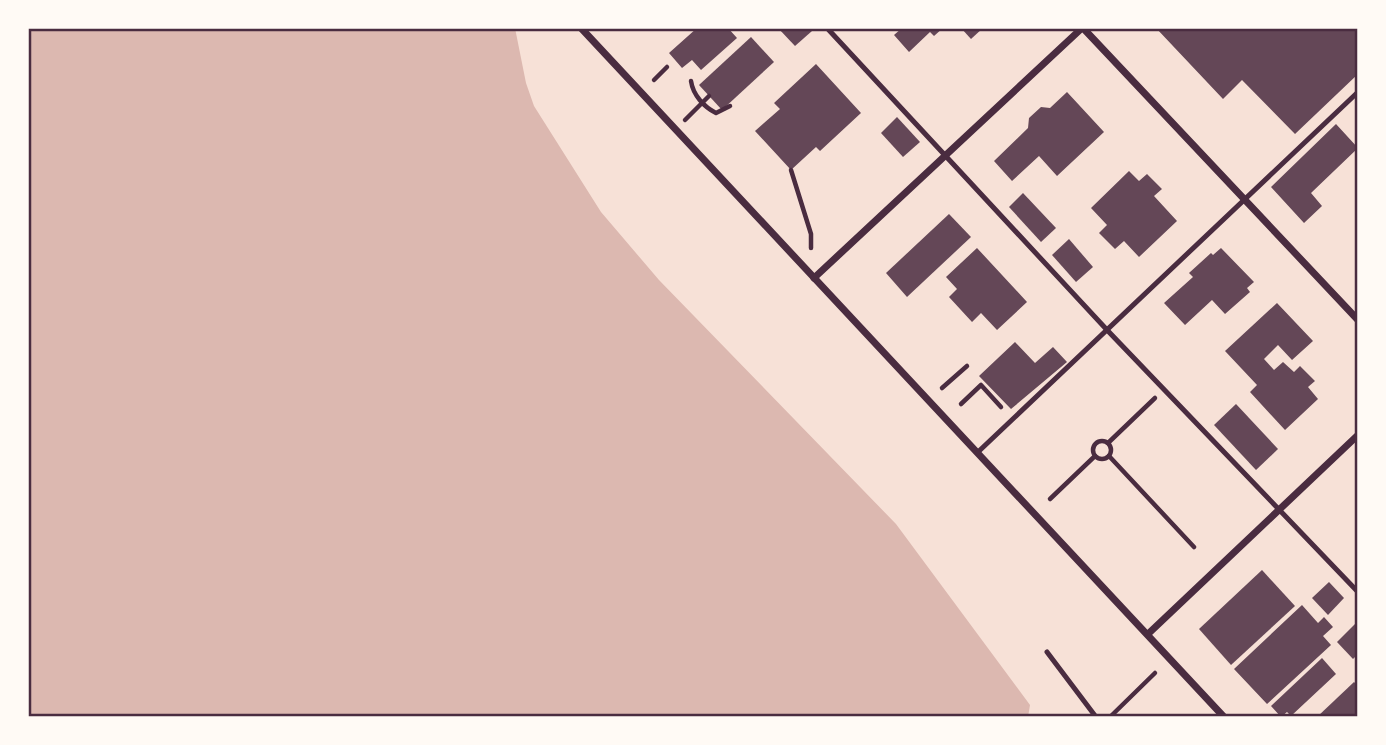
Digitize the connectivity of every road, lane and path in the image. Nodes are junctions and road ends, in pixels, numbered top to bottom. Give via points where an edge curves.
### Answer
1 (581, 28) edge
2 (827, 28) edge
3 (1082, 28) edge
4 (667, 67) dead end
5 (654, 80) dead end
6 (691, 81) dead end
7 (1358, 92) edge
8 (709, 96) dead end
9 (703, 103) junction
10 (730, 106) dead end
11 (688, 117) dead end
12 (945, 156) junction
13 (791, 170) dead end
14 (1246, 199) junction
15 (811, 248) dead end
16 (814, 278) junction
17 (1358, 320) edge
18 (1108, 331) junction
19 (967, 366) dead end
20 (942, 388) dead end
21 (1164, 390) junction
22 (961, 404) dead end
23 (1001, 407) dead end
24 (1358, 435) edge
25 (1108, 443) junction
26 (978, 452) junction
27 (1095, 456) junction
28 (1109, 456) junction
29 (1050, 499) dead end
30 (1279, 510) junction
31 (1194, 547) dead end
32 (1358, 592) edge
33 (1148, 634) junction
34 (1047, 652) dead end
35 (1155, 673) dead end
36 (1096, 717) edge
37 (1110, 717) edge
38 (1224, 717) edge

1 - 16 street
2 - 12 lane
3 - 12 street
3 - 14 street
4 - 5 path
6 - 9 path via 693,92
7 - 14 lane
8 - 9 path
9 - 10 path via 716,113
9 - 11 path
12 - 16 street
12 - 18 lane
13 - 15 path
14 - 17 street
14 - 18 lane
16 - 26 street
18 - 21 lane
18 - 26 lane
19 - 20 path
21 - 25 path
21 - 30 lane
22 - 23 path via 981,385
24 - 30 street
25 - 27 path via 1096,443
25 - 28 path
26 - 33 street
27 - 28 path
27 - 29 path
28 - 31 path
30 - 32 lane
30 - 33 street
33 - 38 street
34 - 36 lane
35 - 37 path

